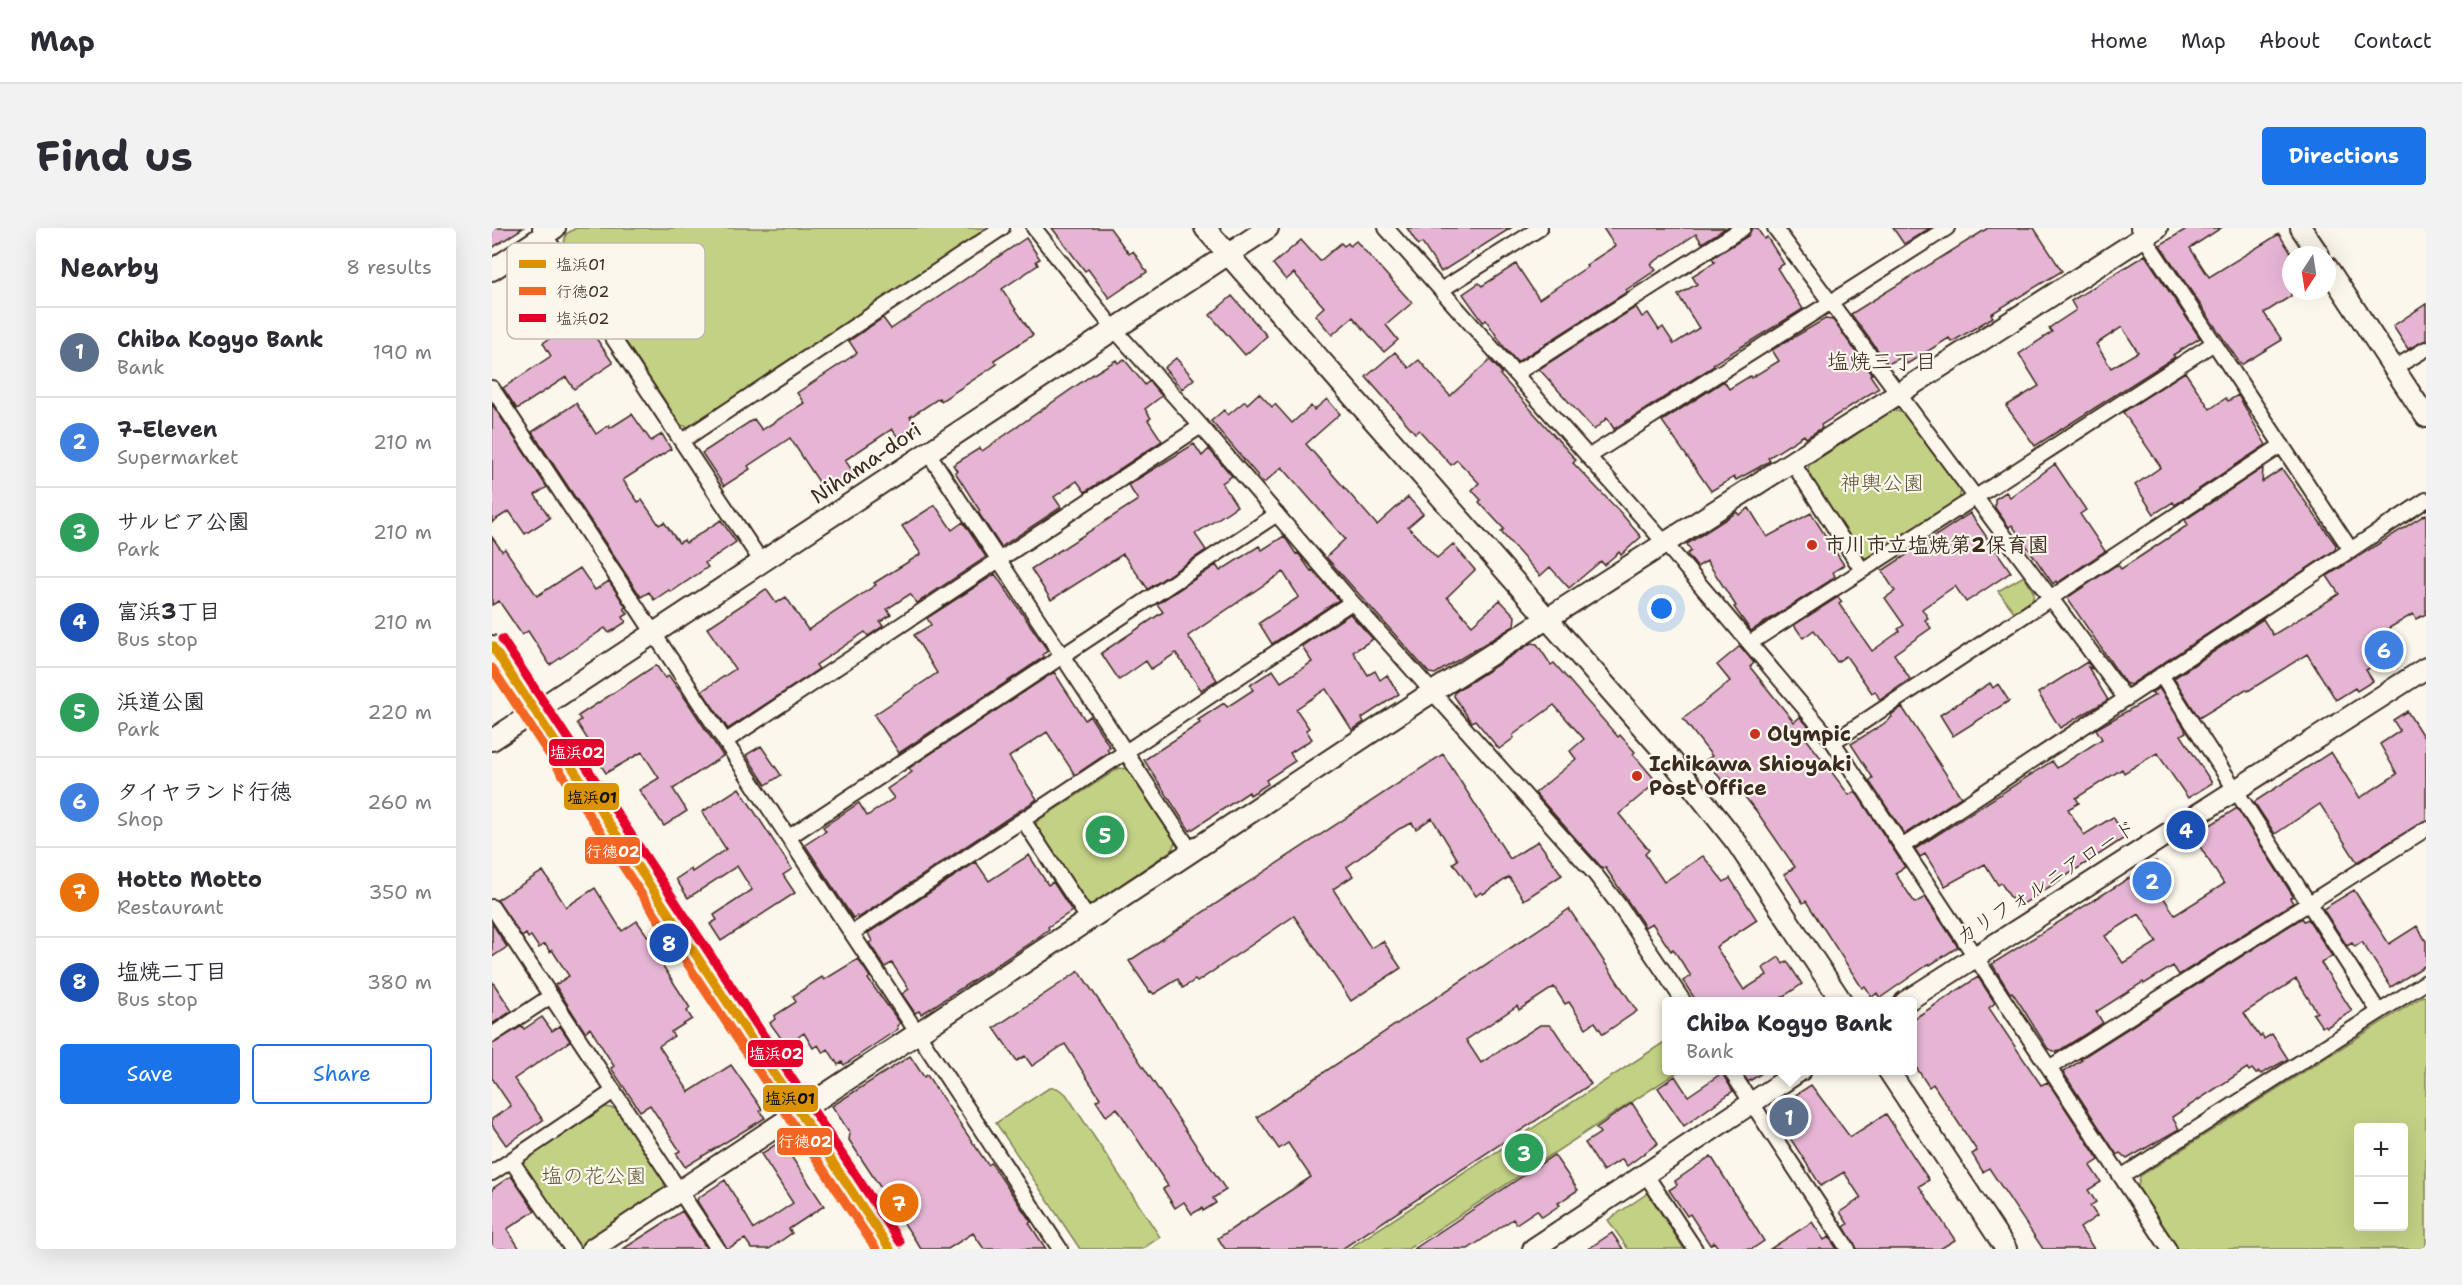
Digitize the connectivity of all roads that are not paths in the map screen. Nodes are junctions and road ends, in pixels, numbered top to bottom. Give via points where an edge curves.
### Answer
1 (1002, 228) edge
2 (1034, 228) edge
3 (1205, 228) edge
4 (1268, 228) edge
5 (1386, 228) edge
6 (1540, 228) edge
7 (1743, 228) edge
8 (1775, 228) edge
9 (1947, 228) edge
10 (2301, 228) edge
11 (546, 230) edge
12 (2146, 231) edge
13 (528, 243) edge
14 (554, 243) edge
15 (2313, 246) edge
16 (1227, 254) junction
17 (507, 259) edge
18 (492, 270) edge
19 (2336, 281) edge
20 (1441, 290) junction
21 (1830, 303) junction
22 (1114, 329) junction
23 (616, 339) edge
24 (2214, 343) junction
25 (2426, 349) edge
26 (2394, 368) junction
27 (1515, 374) junction
28 (492, 388) edge
29 (1898, 394) junction
30 (2426, 417) edge
31 (1201, 426) junction
32 (682, 441) junction
33 (2282, 445) junction
34 (927, 452) junction
35 (1588, 457) junction
36 (1792, 462) junction
37 (1975, 497) junction
38 (2426, 500) edge
39 (1277, 514) junction
40 (1664, 542) junction
41 (2352, 550) junction
42 (761, 561) junction
43 (999, 561) junction
44 (1862, 570) junction
45 (2050, 598) junction
46 (1352, 602) junction
47 (1548, 617) junction
48 (655, 633) junction
49 (1750, 643) junction
50 (492, 646) edge
51 (1062, 656) junction
52 (2426, 669) edge
53 (2161, 675) junction
54 (1433, 692) junction
55 (2126, 699) junction
56 (535, 712) junction
57 (492, 740) edge
58 (726, 741) junction
59 (1833, 742) junction
60 (1125, 753) junction
61 (2235, 789) junction
62 (1023, 820) junction
63 (2426, 829) edge
64 (789, 837) junction
65 (1904, 846) junction
66 (1191, 852) junction
67 (2309, 902) junction
68 (492, 907) edge
69 (1089, 920) junction
70 (852, 933) junction
71 (1975, 956) junction
72 (2426, 982) edge
73 (551, 996) junction
74 (1681, 997) edge
75 (1839, 997) edge
76 (1913, 997) edge
77 (2379, 1012) junction
78 (917, 1033) junction
79 (492, 1035) edge
80 (2049, 1068) junction
81 (1733, 1075) edge
82 (1796, 1075) edge
83 (1891, 1075) edge
84 (614, 1091) junction
85 (1752, 1104) junction
86 (798, 1112) junction
87 (511, 1160) junction
88 (492, 1173) edge
89 (1646, 1175) junction
90 (2121, 1177) junction
91 (680, 1191) junction
92 (572, 1249) edge
93 (592, 1249) edge
94 (718, 1249) edge
95 (890, 1249) edge
96 (1060, 1249) edge
97 (1533, 1249) edge
98 (1695, 1249) edge
99 (1848, 1249) edge
100 (2006, 1249) edge
101 (2169, 1249) edge

1 - 32 street
2 - 22 street
3 - 16 street
4 - 16 street, Nihama-dori
5 - 20 street
6 - 20 street
7 - 27 street
8 - 21 street
9 - 21 street
10 - 15 street
11 - 13 street
11 - 14 street
12 - 24 street
12 - 29 street
16 - 22 street, Nihama-dori
16 - 47 street
17 - 18 street
19 - 26 street
20 - 27 street
21 - 29 street
21 - 35 street
22 - 31 street
22 - 34 street, Nihama-dori
23 - 32 street
24 - 33 street
24 - 37 street
25 - 26 street
26 - 30 street
27 - 35 street
28 - 48 street
29 - 36 street
29 - 37 street
31 - 39 street
31 - 43 street
32 - 42 street
33 - 41 street
33 - 45 street
34 - 42 street, Nihama-dori
34 - 43 street
35 - 40 street
36 - 40 street
36 - 44 street
37 - 44 street
37 - 45 street
38 - 41 street
39 - 46 street
39 - 51 street
40 - 47 street
40 - 49 street
41 - 53 street
42 - 48 street, Nihama-dori
43 - 51 street
43 - 58 street
44 - 49 street
45 - 55 street
45 - 59 street
46 - 54 street
46 - 60 street
47 - 54 street
47 - 75 street via 1712,809
48 - 56 street, Nihama-dori
48 - 58 street
49 - 59 street
50 - 56 street
51 - 60 street
51 - 64 street
52 - 61 street, カリフォルニアロード
53 - 55 street
53 - 61 street
54 - 66 street
54 - 74 street via 1595,874
55 - 65 street
56 - 57 street, Nihama-dori
56 - 86 street
58 - 64 street
59 - 65 street
60 - 62 street
60 - 66 street
61 - 67 street
61 - 71 street, カリフォルニアロード
62 - 69 street
62 - 70 street
63 - 67 street
64 - 70 street
65 - 71 street
66 - 69 street
67 - 77 street
67 - 80 street
68 - 73 street
69 - 78 street
70 - 78 street
71 - 76 street, カリフォルニアロード
71 - 80 street
72 - 77 street
73 - 79 street
73 - 84 street
77 - 90 street
78 - 86 street
78 - 96 street
80 - 90 street
81 - 85 street
82 - 85 street
83 - 100 street
84 - 87 street
84 - 91 street
85 - 89 street
85 - 99 street
86 - 91 street
86 - 95 street
87 - 88 street
87 - 92 street
89 - 97 street
89 - 98 street
90 - 101 street
91 - 93 street
91 - 94 street

